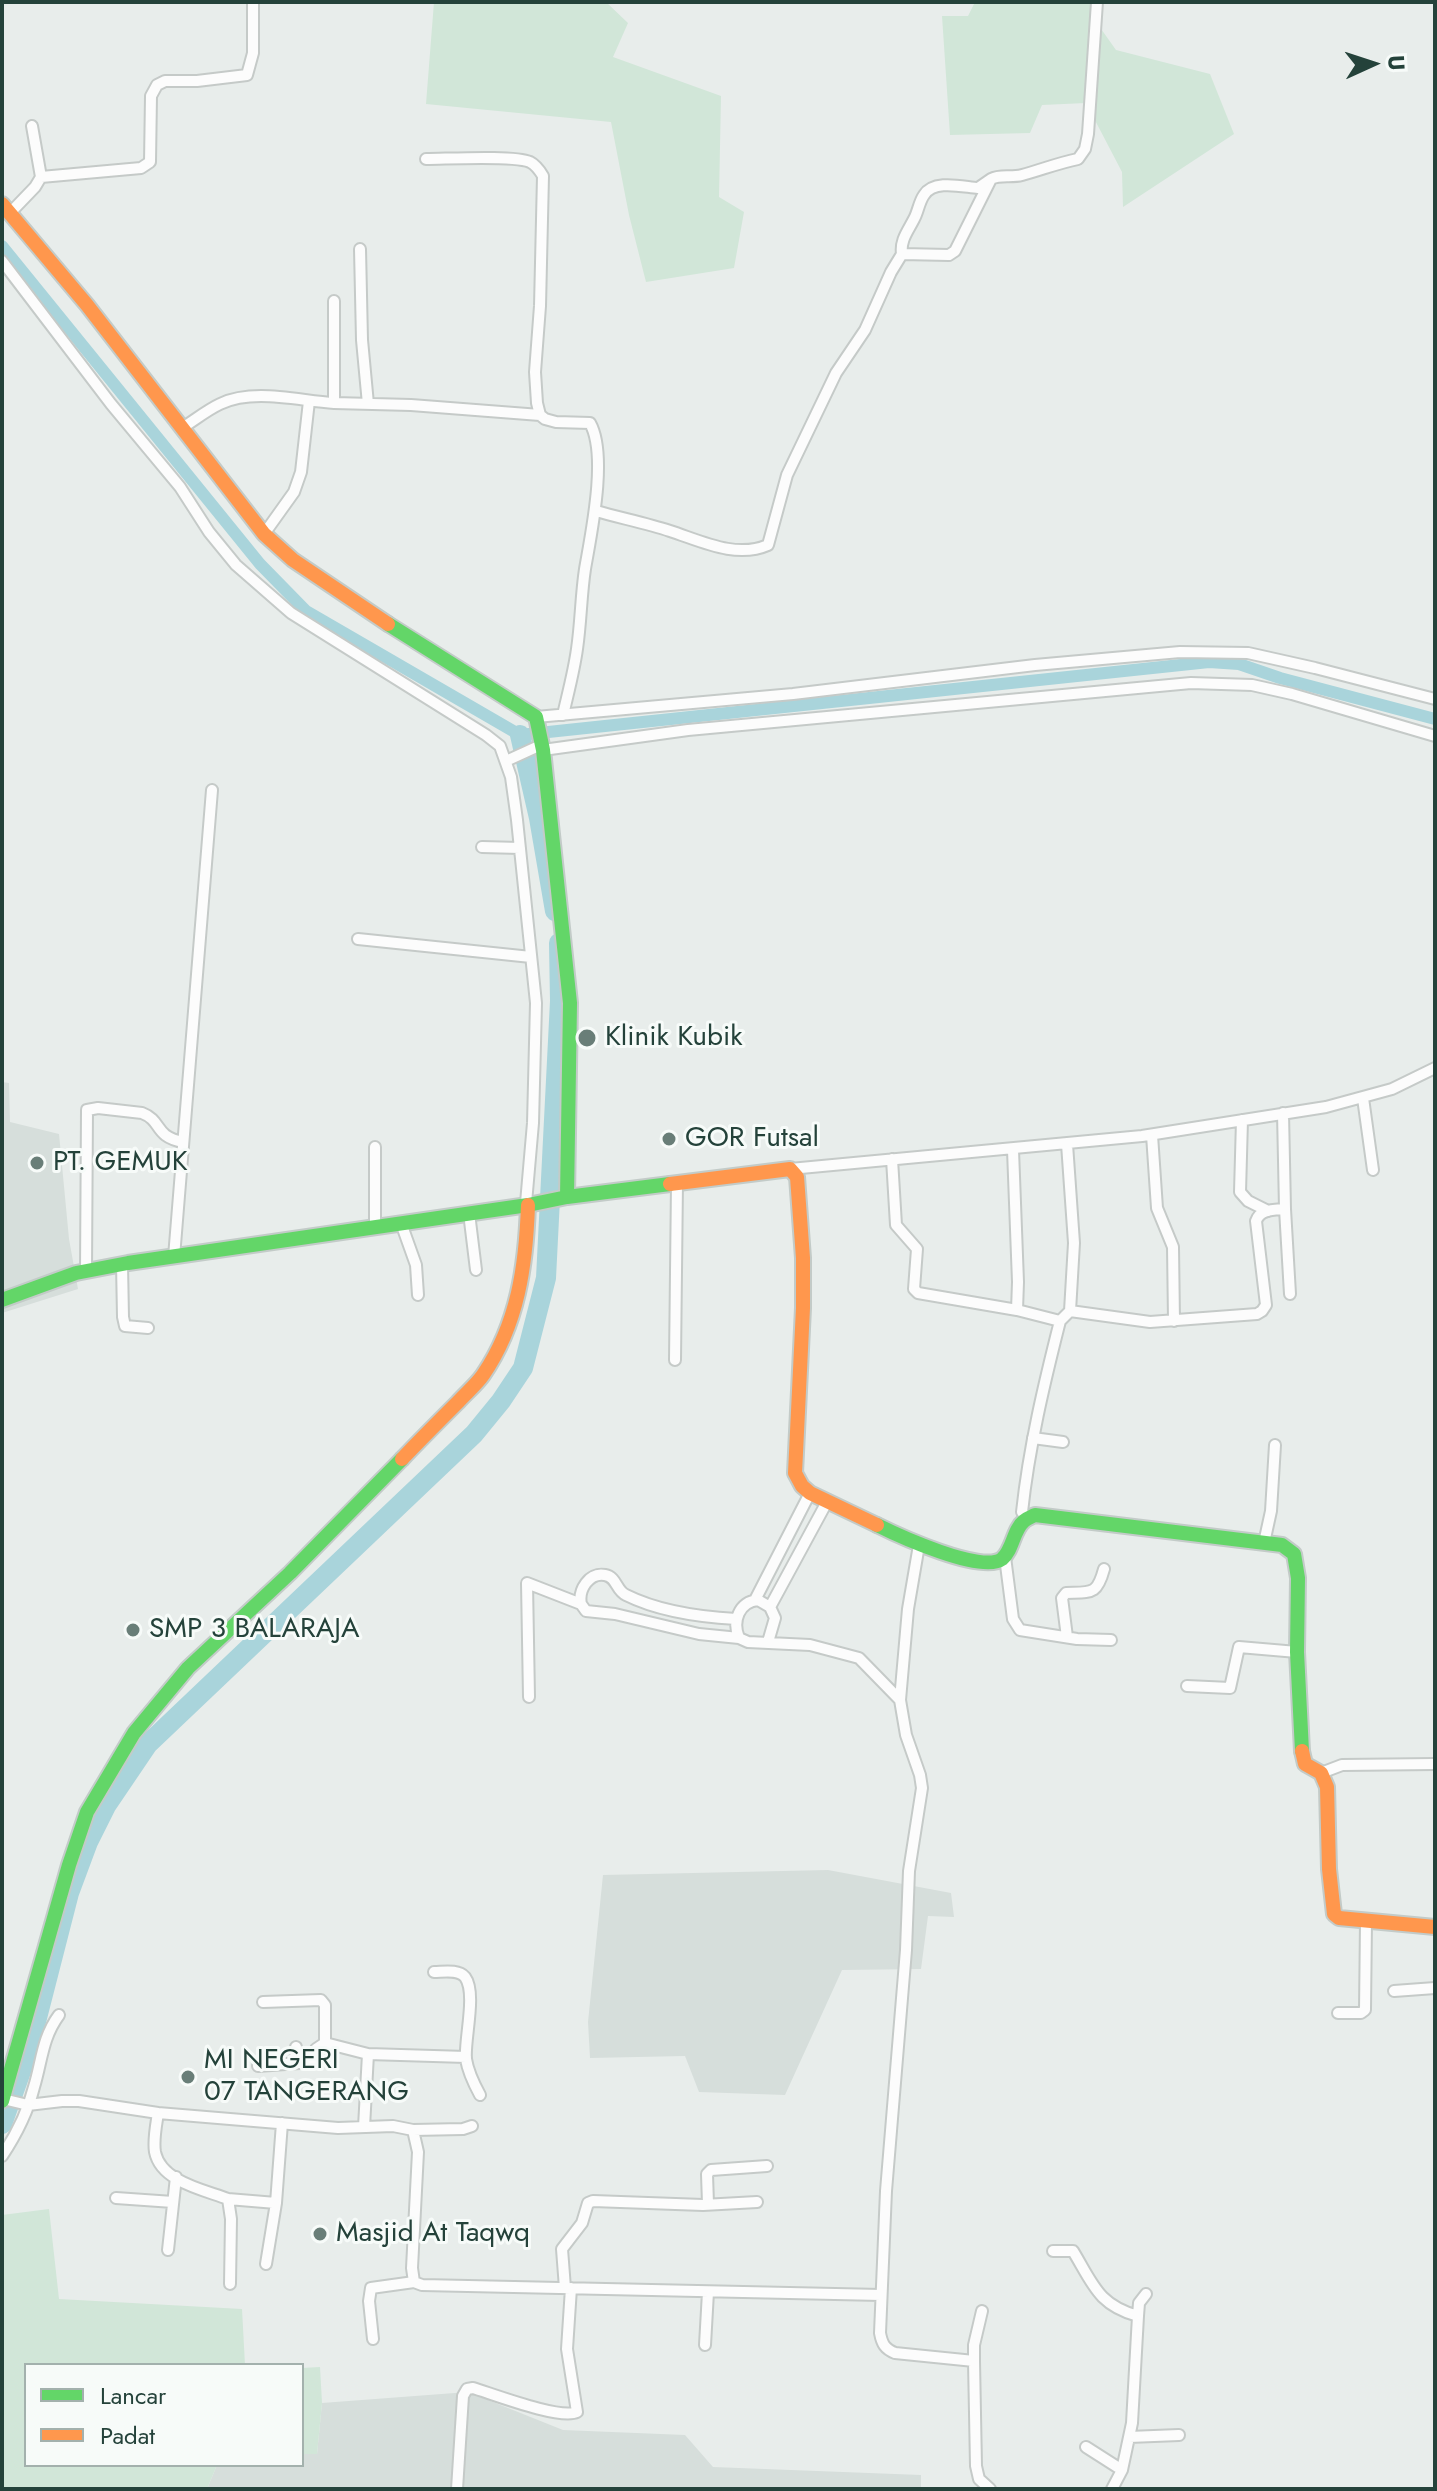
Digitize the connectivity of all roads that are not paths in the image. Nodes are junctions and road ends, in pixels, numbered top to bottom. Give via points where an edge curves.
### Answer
1 (253, 2) edge
2 (1097, 2) edge
3 (32, 126) dead end
4 (426, 159) dead end
5 (41, 177) junction
6 (991, 179) junction
7 (6, 208) edge
8 (360, 249) dead end
9 (902, 254) junction
10 (2, 261) edge
11 (334, 301) dead end
12 (309, 401) junction
13 (334, 403) junction
14 (368, 404) junction
15 (540, 415) junction
16 (182, 428) junction
17 (596, 511) junction
18 (264, 534) junction
19 (1435, 699) edge
20 (563, 715) junction
21 (537, 720) junction
22 (1435, 736) edge
23 (540, 746) junction
24 (510, 759) junction
25 (212, 790) dead end
26 (482, 847) dead end
27 (520, 848) junction
28 (358, 939) dead end
29 (531, 957) junction
30 (1435, 1068) edge
31 (1363, 1098) junction
32 (1283, 1113) junction
33 (1242, 1120) junction
34 (1152, 1135) junction
35 (183, 1142) junction
36 (1067, 1144) junction
37 (375, 1147) dead end
38 (1013, 1150) junction
39 (892, 1159) junction
40 (790, 1169) junction
41 (1373, 1170) dead end
42 (677, 1183) junction
43 (562, 1198) junction
44 (529, 1204) junction
45 (1285, 1209) junction
46 (1268, 1211) junction
47 (469, 1213) junction
48 (401, 1223) junction
49 (375, 1227) junction
50 (174, 1257) junction
51 (122, 1264) junction
52 (476, 1270) dead end
53 (86, 1271) junction
54 (1290, 1294) dead end
55 (418, 1295) dead end
56 (2, 1300) edge
57 (1017, 1310) junction
58 (1070, 1311) junction
59 (1060, 1321) junction
60 (1174, 1321) junction
61 (148, 1328) dead end
62 (675, 1360) dead end
63 (1033, 1438) junction
64 (1063, 1442) dead end
65 (1275, 1445) dead end
66 (810, 1493) junction
67 (828, 1500) junction
68 (1027, 1518) junction
69 (1264, 1543) junction
70 (919, 1545) junction
71 (1005, 1557) junction
72 (1104, 1569) dead end
73 (621, 1593) junction
74 (755, 1600) junction
75 (581, 1604) junction
76 (770, 1607) junction
77 (615, 1614) junction
78 (736, 1619) junction
79 (1067, 1637) junction
80 (739, 1638) junction
81 (1111, 1640) dead end
82 (768, 1642) junction
83 (1297, 1652) junction
84 (1187, 1686) dead end
85 (529, 1697) dead end
86 (900, 1700) junction
87 (1435, 1764) edge
88 (1321, 1773) junction
89 (1366, 1922) junction
90 (1435, 1927) edge
91 (434, 1972) dead end
92 (1435, 1988) edge
93 (1394, 1991) dead end
94 (263, 2002) dead end
95 (1338, 2013) dead end
96 (59, 2015) dead end
97 (325, 2043) junction
98 (296, 2047) dead end
99 (368, 2054) junction
100 (466, 2057) junction
101 (295, 2063) junction
102 (258, 2066) dead end
103 (480, 2095) dead end
104 (4, 2100) edge
105 (26, 2105) junction
106 (158, 2113) junction
107 (282, 2123) junction
108 (472, 2126) dead end
109 (364, 2127) junction
110 (413, 2130) junction
111 (2, 2156) edge
112 (767, 2166) dead end
113 (176, 2177) junction
114 (116, 2198) dead end
115 (228, 2199) junction
116 (173, 2202) junction
117 (757, 2202) dead end
118 (276, 2203) junction
119 (708, 2204) junction
120 (168, 2250) dead end
121 (1053, 2251) dead end
122 (266, 2264) dead end
123 (414, 2282) junction
124 (230, 2284) dead end
125 (568, 2288) junction
126 (708, 2292) junction
127 (1146, 2294) dead end
128 (881, 2295) junction
129 (982, 2311) dead end
130 (1138, 2316) junction
131 (373, 2339) dead end
132 (705, 2345) dead end
133 (974, 2361) junction
134 (1179, 2435) dead end
135 (1129, 2437) junction
136 (1086, 2447) dead end
137 (1122, 2470) junction
138 (457, 2489) edge
139 (990, 2489) edge
140 (1112, 2489) edge

1 - 5 street via 253,53 247,75 157,85 151,96 150,162 141,168
2 - 6 street via 1085,149 1078,159
3 - 5 street
4 - 15 street via 513,159 529,162 543,176 535,372
5 - 7 street
6 - 9 street via 955,251
6 - 9 street via 978,188 945,185 928,190 904,236
7 - 16 street
8 - 14 street
9 - 17 street via 787,475 768,545 753,551 706,545
10 - 24 street via 236,565 291,613 486,735
11 - 13 street
12 - 13 street
12 - 16 street via 239,398
12 - 18 street via 301,472 294,492
13 - 14 street
14 - 15 street
15 - 17 street via 556,422 590,423 593,428
16 - 18 street
17 - 20 street
18 - 21 street via 293,560
19 - 20 street via 1248,653 1180,652
20 - 21 street
21 - 23 street
22 - 23 street via 1252,685 1191,683
23 - 24 street
23 - 43 street via 570,1003
24 - 27 street
25 - 35 street
26 - 27 street
27 - 29 street
28 - 29 street
29 - 44 street via 536,1003
30 - 31 street
31 - 32 street
31 - 41 street
32 - 33 street
32 - 45 street
33 - 34 street
33 - 46 street via 1240,1192
34 - 36 street
34 - 60 street via 1157,1208 1173,1247
35 - 50 street
35 - 53 street via 169,1139 149,1115 87,1110
36 - 38 street
36 - 58 street via 1074,1243
37 - 49 street
38 - 39 street
38 - 57 street
39 - 40 street
39 - 57 street via 896,1225 917,1249 914,1289
40 - 42 street
40 - 66 street via 799,1187 803,1258 794,1461 795,1473
42 - 43 street
42 - 62 street
43 - 44 street
44 - 47 street
44 - 104 street via 521,1293 502,1344 482,1377 290,1573 188,1668 111,1770 87,1812 69,1865
45 - 46 street
45 - 54 street
46 - 60 street via 1256,1221 1266,1305 1262,1311
47 - 48 street
47 - 52 street
48 - 49 street
48 - 55 street via 416,1265
49 - 50 street
50 - 51 street
51 - 53 street
51 - 61 street via 125,1326
53 - 56 street
57 - 59 street
58 - 59 street
58 - 60 street
59 - 63 street
63 - 64 street
63 - 68 street via 1022,1512
65 - 69 street
66 - 67 street
66 - 74 street
67 - 70 street
67 - 76 street
68 - 69 street
68 - 71 street
69 - 83 street via 1282,1545 1294,1554
70 - 71 street via 981,1562
70 - 86 street
71 - 79 street via 1016,1626
72 - 79 street via 1092,1592 1066,1593 1062,1598
73 - 75 street via 613,1578 598,1574 584,1587
73 - 77 street
73 - 78 street via 656,1607
74 - 76 street
74 - 78 street via 745,1604
75 - 77 street via 586,1611
75 - 85 street via 527,1583
76 - 82 street via 775,1618
77 - 80 street
78 - 80 street
79 - 81 street
80 - 82 street
82 - 86 street via 810,1645 859,1658
83 - 84 street via 1239,1647 1230,1688
83 - 88 street via 1302,1755 1305,1764
86 - 128 street via 922,1788 909,1871
87 - 88 street via 1342,1765
88 - 89 street via 1327,1787 1332,1908 1339,1918
89 - 90 street
89 - 95 street via 1365,2010
91 - 100 street via 456,1972 466,1978
92 - 93 street
94 - 97 street via 324,2002
96 - 105 street via 42,2046
97 - 99 street
97 - 101 street via 316,2049 314,2061
98 - 101 street
99 - 100 street
99 - 109 street
100 - 103 street
101 - 102 street
104 - 105 street
105 - 106 street via 79,2101
105 - 111 street
106 - 107 street
106 - 113 street via 155,2153
107 - 109 street
107 - 118 street
108 - 110 street
109 - 110 street
110 - 123 street via 418,2152
112 - 119 street via 711,2170
113 - 115 street
113 - 116 street
114 - 116 street
115 - 118 street
115 - 124 street
116 - 120 street
117 - 119 street
118 - 122 street
119 - 125 street via 588,2203 582,2223 562,2249
121 - 130 street via 1073,2251 1104,2300
123 - 125 street
123 - 131 street via 371,2287
125 - 126 street
125 - 138 street via 567,2349 577,2412 554,2413 467,2389
126 - 128 street
126 - 132 street
127 - 130 street
128 - 133 street via 880,2333 887,2350
129 - 133 street
130 - 135 street
133 - 139 street via 976,2466 979,2479
134 - 135 street
135 - 137 street
136 - 137 street
137 - 140 street

